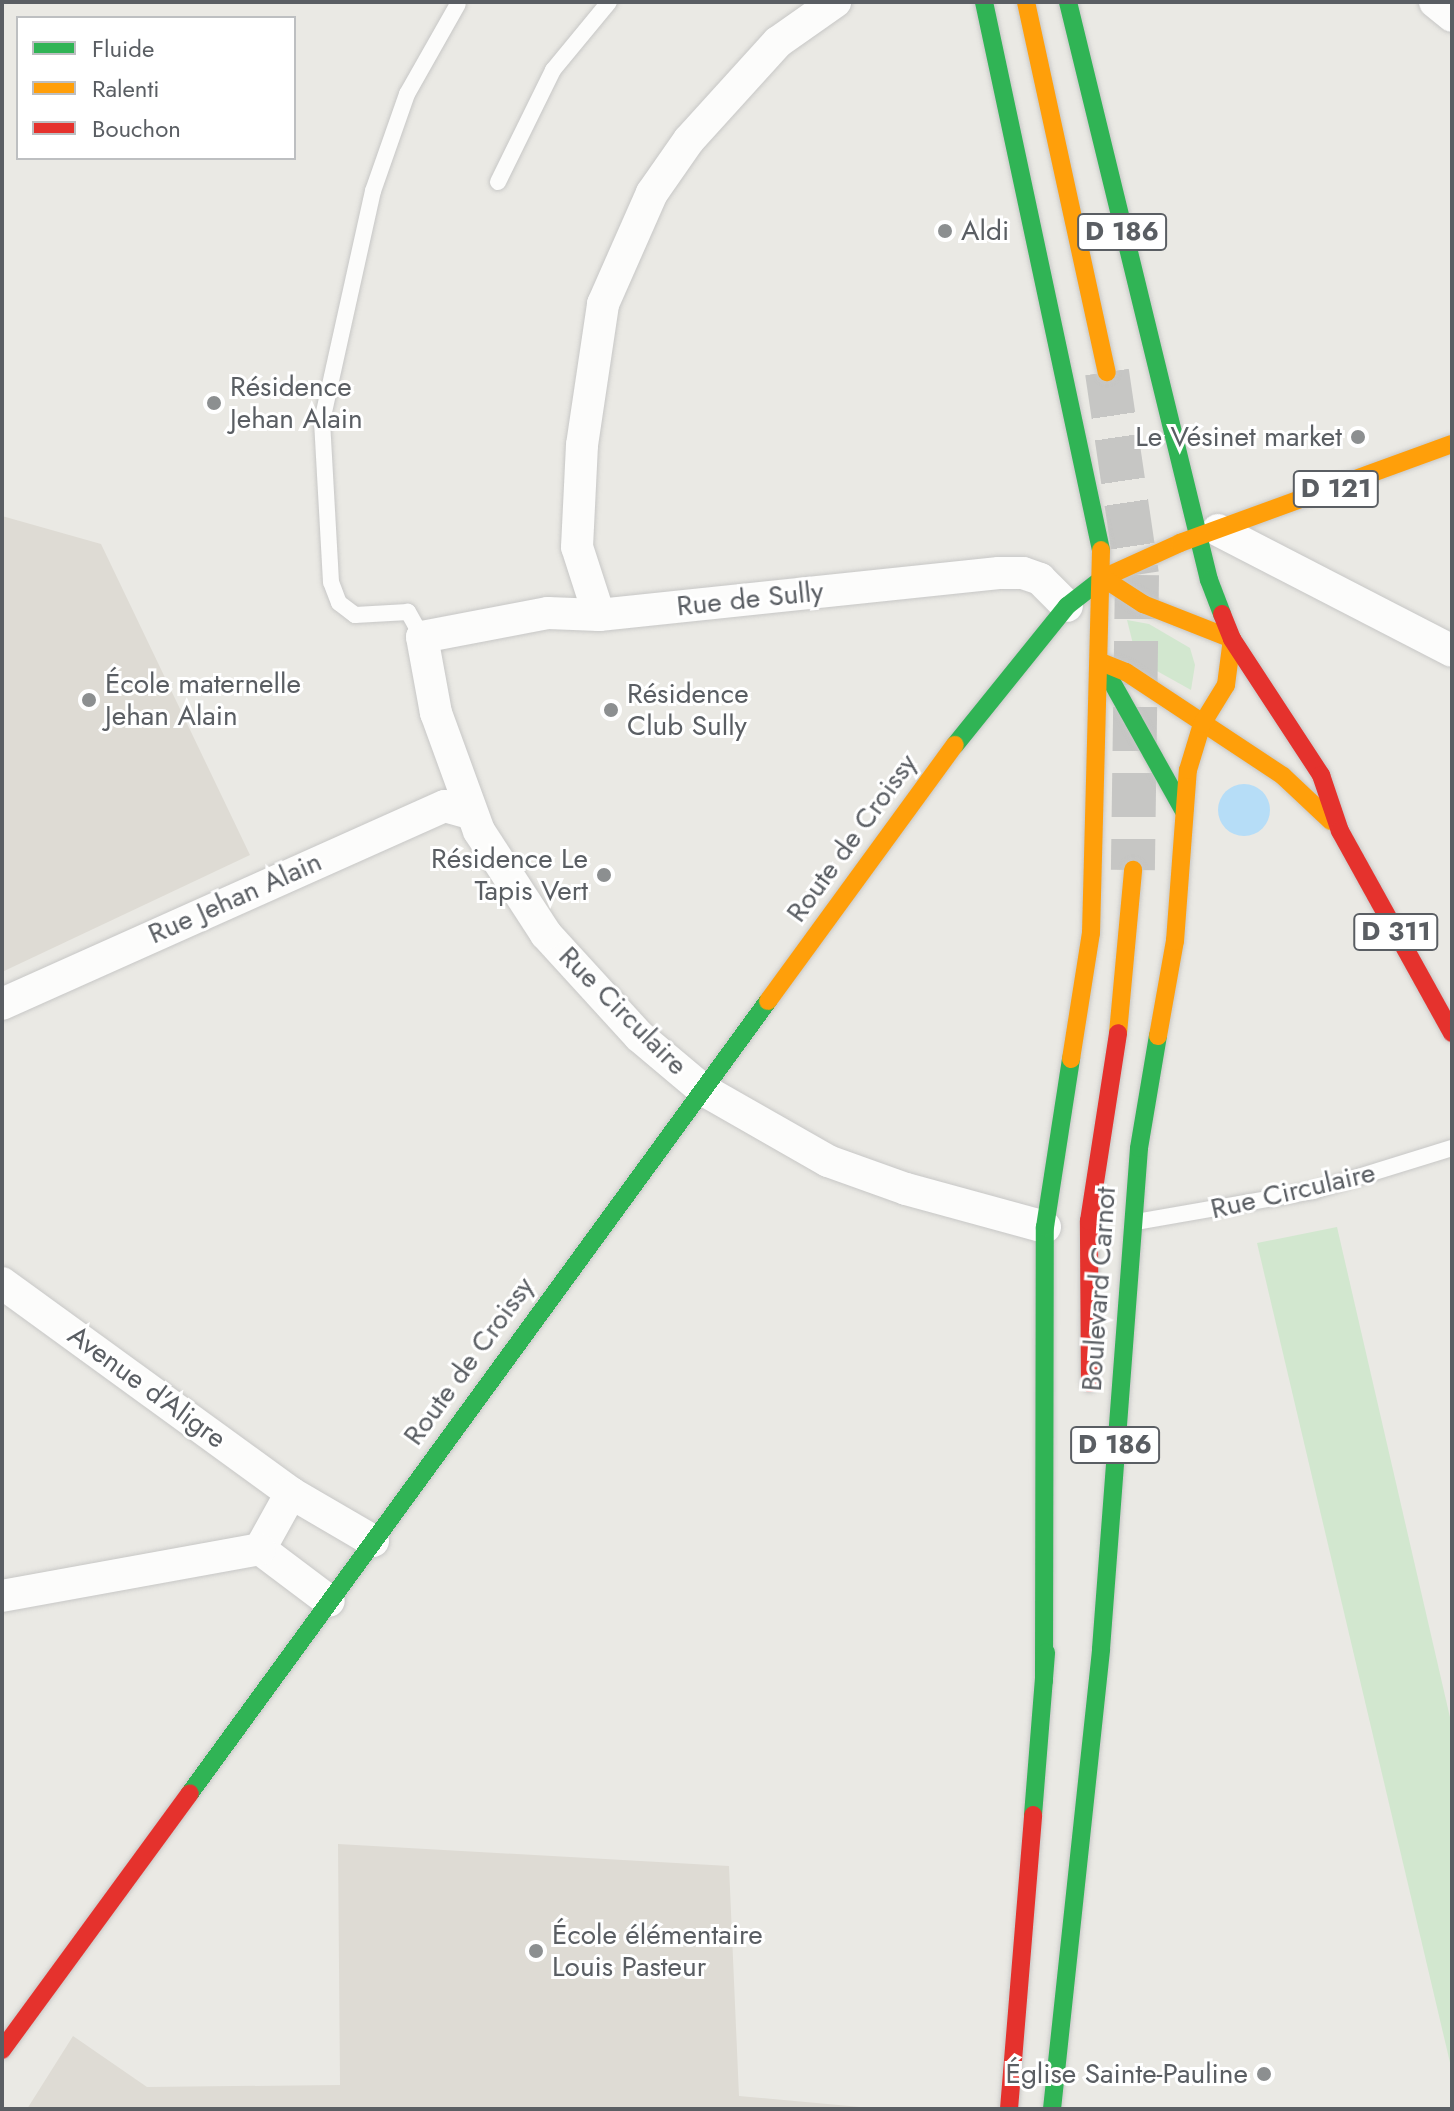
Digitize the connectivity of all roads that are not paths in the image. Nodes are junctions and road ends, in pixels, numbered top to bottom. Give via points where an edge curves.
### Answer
1 (609, 2) edge
2 (835, 2) edge
3 (984, 2) edge
4 (1026, 2) edge
5 (1068, 2) edge
6 (1435, 2) edge
7 (458, 4) edge
8 (1452, 16) edge
9 (498, 182) dead end
10 (1107, 372) tunnel mouth
11 (1452, 444) edge
12 (1206, 534) junction
13 (1103, 578) junction
14 (1067, 606) junction
15 (599, 615) junction
16 (422, 637) junction
17 (1232, 639) junction
18 (1452, 651) edge
19 (1101, 662) junction
20 (1202, 724) junction
21 (1184, 811) junction
22 (470, 813) junction
23 (1340, 831) junction
24 (1133, 870) tunnel mouth
25 (2, 1004) edge
26 (1452, 1033) edge
27 (702, 1089) junction
28 (1452, 1148) edge
29 (1131, 1222) junction
30 (1045, 1227) junction
31 (1087, 1277) junction
32 (2, 1283) edge
33 (1122, 1315) junction
34 (1070, 1381) dead end
35 (1088, 1399) joint
36 (1065, 1460) dead end
37 (291, 1493) junction
38 (373, 1541) junction
39 (260, 1549) junction
40 (2, 1596) edge
41 (329, 1601) junction
42 (1044, 1681) junction
43 (1072, 1730) dead end
44 (1060, 2012) junction
45 (2, 2050) edge
46 (1009, 2109) edge
47 (1052, 2109) edge

1 - 9 lane via 553,70
2 - 15 street via 778,42 689,140 652,193 603,304 582,445 577,547
3 - 13 main road, D 186 via 1082,447
4 - 10 main road, D 186
5 - 12 main road, D 186 via 1176,462
6 - 8 street
7 - 16 lane via 407,94 373,191 322,421 330,568 339,603 355,615 408,612
11 - 12 main road, D 121
12 - 13 main road, Route de Croissy
12 - 17 main road, D 186
12 - 18 street
13 - 14 main road, Route de Croissy
13 - 17 main road via 1143,604
13 - 19 main road, D 186
14 - 15 street, Rue de Sully via 1040,579 1011,573
14 - 19 main road
14 - 27 main road, Route de Croissy via 984,708
15 - 16 street, Rue de Sully via 548,613
16 - 22 street, Rue Circulaire via 436,713
17 - 20 main road, D 186 via 1226,685
17 - 23 main road via 1321,775
19 - 20 main road via 1126,672
19 - 21 main road
19 - 30 main road, Boulevard Carnot / D 186 via 1086,979
20 - 21 main road, D 186 via 1188,770
20 - 23 main road via 1283,776
21 - 29 main road, Boulevard Carnot / D 186 via 1175,941
22 - 25 street, Rue Jehan Alain via 445,806
22 - 27 street, Rue Circulaire via 510,883 587,983
23 - 26 main road, D 311
24 - 31 main road, Boulevard Carnot / D 186 via 1128,967 1094,1170
27 - 30 street, Rue Circulaire via 828,1161 906,1189
27 - 38 main road, Route de Croissy
28 - 29 lane, Rue Circulaire via 1313,1191
29 - 33 main road, Boulevard Carnot / D 186
30 - 42 main road, Boulevard Carnot / D 186
31 - 34 main road, Boulevard Carnot / D 186 via 1073,1335
31 - 35 main road, Boulevard Carnot / D 186 via 1093,1340
32 - 37 street, Avenue d'Aligre
33 - 35 lane
33 - 44 main road, Boulevard Carnot / D 186 via 1101,1649
36 - 42 main road, Boulevard Carnot / D 186
37 - 38 street, Avenue d'Aligre
37 - 39 street
38 - 41 main road, Route de Croissy
39 - 40 street
39 - 41 street
41 - 45 main road, Route de Croissy
42 - 46 main road, Boulevard Carnot / D 186
43 - 44 main road, Boulevard Carnot / D 186
44 - 47 main road, Boulevard Carnot / D 186

